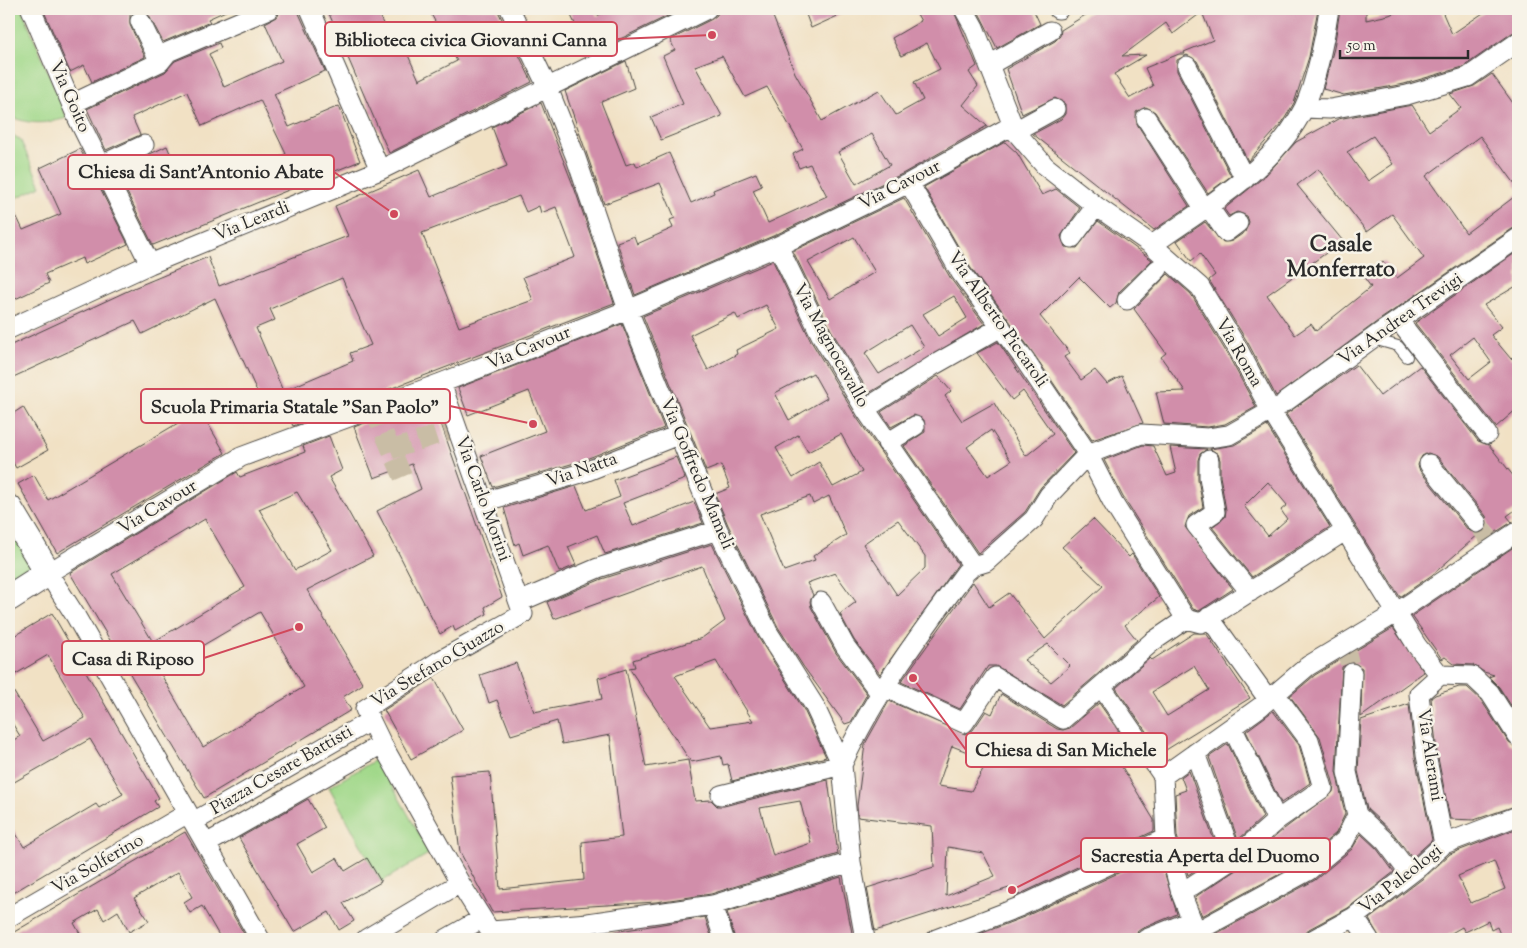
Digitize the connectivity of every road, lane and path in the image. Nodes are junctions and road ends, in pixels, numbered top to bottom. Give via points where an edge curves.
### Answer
1 (31, 9) edge
2 (269, 9) edge
3 (310, 9) edge
4 (510, 9) edge
5 (707, 9) edge
6 (964, 9) edge
7 (1329, 9) edge
8 (140, 21) dead end
9 (1050, 31) dead end
10 (1518, 42) edge
11 (160, 62) junction
12 (989, 65) junction
13 (1187, 66) dead end
14 (548, 88) junction
15 (72, 104) junction
16 (1304, 108) junction
17 (1055, 109) dead end
18 (1146, 118) dead end
19 (1014, 128) junction
20 (144, 145) dead end
21 (101, 165) junction
22 (380, 170) junction
23 (1245, 179) junction
24 (908, 183) junction
25 (1096, 206) junction
26 (1206, 207) junction
27 (1238, 223) dead end
28 (1072, 238) dead end
29 (1518, 238) edge
30 (1152, 245) junction
31 (778, 246) junction
32 (1164, 263) junction
33 (150, 264) junction
34 (1127, 300) dead end
35 (628, 310) junction
36 (1399, 321) junction
37 (1001, 327) junction
38 (9, 329) edge
39 (1373, 339) junction
40 (1407, 357) dead end
41 (441, 383) junction
42 (1278, 407) junction
43 (865, 409) junction
44 (915, 426) dead end
45 (1487, 434) dead end
46 (678, 435) junction
47 (888, 443) junction
48 (1088, 454) junction
49 (1210, 460) dead end
50 (1429, 464) dead end
51 (483, 502) junction
52 (9, 508) edge
53 (1477, 523) tunnel mouth
54 (718, 530) junction
55 (1345, 531) junction
56 (1518, 531) edge
57 (972, 566) junction
58 (48, 574) junction
59 (1250, 592) junction
60 (9, 598) edge
61 (821, 602) dead end
62 (521, 608) junction
63 (1396, 613) junction
64 (1209, 617) junction
65 (1186, 619) junction
66 (1352, 673) tunnel mouth
67 (1440, 675) junction
68 (1102, 686) junction
69 (881, 690) junction
70 (1268, 700) junction
71 (370, 721) junction
72 (1232, 728) junction
73 (1518, 738) edge
74 (382, 744) junction
75 (1195, 753) junction
76 (842, 766) junction
77 (1164, 776) junction
78 (721, 795) dead end
79 (1357, 815) junction
80 (1518, 816) edge
81 (190, 817) junction
82 (1277, 820) junction
83 (1166, 838) junction
84 (206, 844) junction
85 (1444, 844) junction
86 (1233, 859) junction
87 (851, 862) junction
88 (1410, 874) junction
89 (460, 883) junction
90 (1181, 893) junction
91 (713, 905) junction
92 (1354, 916) junction
93 (9, 917) edge
94 (489, 930) edge
95 (1195, 931) edge
96 (260, 939) edge
97 (366, 939) edge
98 (446, 939) edge
99 (724, 939) edge
100 (865, 939) edge
101 (936, 939) edge
102 (1146, 939) edge
103 (1314, 939) edge
104 (1369, 939) edge

1 - 15 street, Via Goito
2 - 11 street via 168,52
3 - 22 street
4 - 14 street, Via Goffredo Mameli
5 - 14 street, Via Leardi
6 - 12 street, Via Roma
7 - 16 street via 1325,40
8 - 11 street
9 - 12 street
10 - 16 street via 1468,77 1407,95 1330,109
11 - 15 street
12 - 19 street, Via Roma
13 - 23 street
14 - 22 street, Via Leardi
14 - 35 street, Via Goffredo Mameli via 576,158
15 - 21 street, Via Goito
16 - 23 street via 1284,138
17 - 19 street
18 - 26 street
19 - 24 street, Via Cavour
19 - 25 street, Via Roma via 1045,166
20 - 21 street
21 - 33 street, Via Goito
22 - 33 street, Via Leardi
23 - 26 street
24 - 31 street, Via Cavour
24 - 37 street, Via Alberto Piccaroli via 961,273
25 - 28 street
25 - 30 street, Via Roma
26 - 27 street via 1226,232
26 - 30 street
29 - 36 street, Via Andrea Trevigi
30 - 32 street, Via Roma
31 - 35 street, Via Cavour
31 - 43 street, Via Magnocavallo via 821,335
32 - 34 street
32 - 42 street, Via Roma via 1200,286
33 - 38 street, Via Leardi
35 - 41 street, Via Cavour
35 - 46 street, Via Goffredo Mameli
36 - 39 street, Via Andrea Trevigi
36 - 45 street
37 - 43 street
37 - 48 street, Via Alberto Piccaroli
39 - 40 lane via 1398,346
39 - 42 street, Via Andrea Trevigi
41 - 51 street, Via Carlo Morini
41 - 58 street, Via Cavour via 241,457
42 - 48 street, Via Andrea Trevigi via 1229,436 1141,434
42 - 55 street, Via Roma
43 - 47 street, Via Magnocavallo
44 - 47 street
46 - 51 street, Via Natta via 585,472
46 - 54 street, Via Goffredo Mameli
47 - 57 street, Via Magnocavallo
48 - 57 street via 1049,494 1034,519 986,562
48 - 65 street, Via Alberto Piccaroli via 1113,503
49 - 59 street via 1215,512 1196,525
50 - 53 street
51 - 62 street, Via Carlo Morini
52 - 58 street
54 - 62 street, Via Stefano Guazzo via 598,568
54 - 76 street, Via Goffredo Mameli via 768,632 814,705
55 - 59 street
55 - 63 street, Via Roma
56 - 63 street
57 - 69 street
58 - 60 street
58 - 81 street
59 - 64 street
61 - 69 street via 845,646
62 - 71 street, Via Stefano Guazzo via 365,709
63 - 67 street, Via Roma
63 - 70 street via 1308,666
64 - 65 street via 1201,622
64 - 70 street
65 - 68 street via 1152,642
66 - 79 street via 1348,772
67 - 73 street via 1476,671
67 - 85 street, Via Alerami via 1420,694 1426,755
68 - 69 street via 1063,719 996,677 964,723
68 - 77 street
69 - 76 street
70 - 72 street
70 - 82 street via 1309,740 1323,788
71 - 74 street, Piazza Cesare Battisti
71 - 81 street, Piazza Cesare Battisti
72 - 75 street
72 - 82 street
74 - 84 street, Piazza Cesare Battisti
74 - 89 street, Piazza Cesare Battisti
75 - 77 street
75 - 86 street
76 - 78 street
76 - 87 street, Via Goffredo Mameli
77 - 83 street
79 - 88 street via 1385,841
79 - 95 street via 1346,840 1308,871
80 - 85 street, Via Paleologi
81 - 84 street, Piazza Cesare Battisti
81 - 93 street, Via Solferino
82 - 86 street
83 - 90 street
83 - 101 street via 1019,906
84 - 96 street, Piazza Cesare Battisti
85 - 88 street, Via Paleologi
86 - 90 street
87 - 91 street
87 - 100 street, Via Goffredo Mameli
88 - 92 street, Via Paleologi
89 - 94 street, Piazza Cesare Battisti
89 - 97 street
90 - 95 street
91 - 94 street via 588,923
91 - 99 street
92 - 103 street, Via Paleologi
92 - 104 street
94 - 98 street
95 - 102 street

